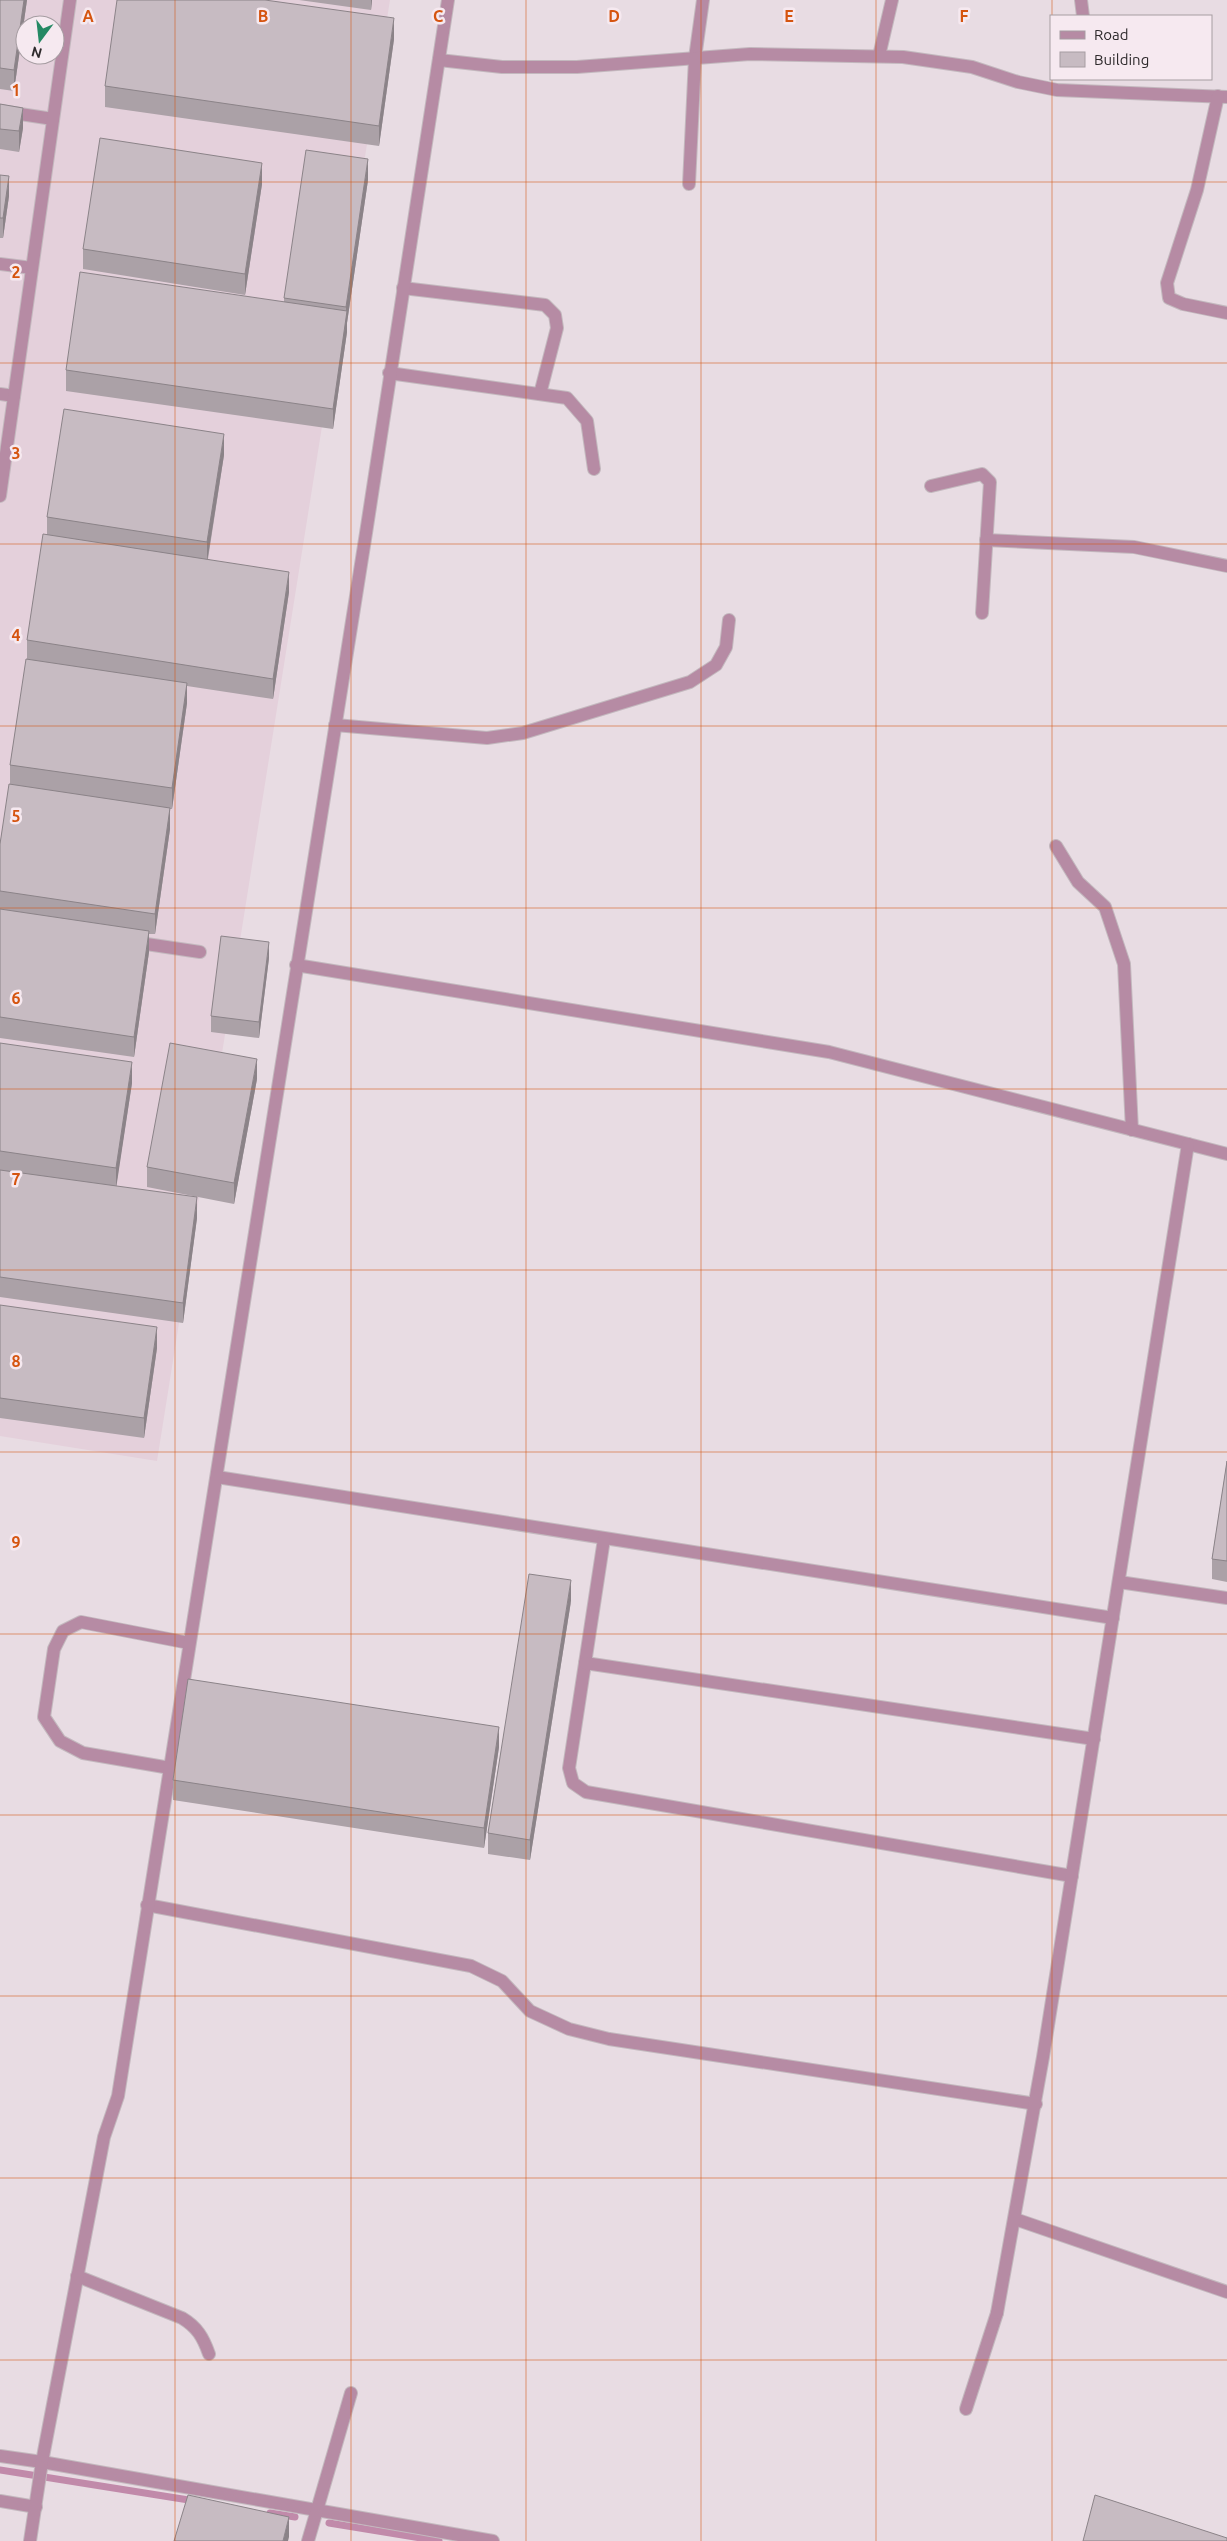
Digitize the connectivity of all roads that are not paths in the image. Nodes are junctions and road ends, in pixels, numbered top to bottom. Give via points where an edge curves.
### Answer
1 (70, 0) edge
2 (448, 0) edge
3 (702, 0) edge
4 (892, 0) edge
5 (1081, 0) edge
6 (1083, 15) edge
7 (879, 56) junction
8 (695, 58) junction
9 (439, 60) junction
10 (1089, 85) edge
11 (1223, 97) edge
12 (0, 111) edge
13 (53, 119) junction
14 (689, 184) dead end
15 (0, 264) edge
16 (32, 268) junction
17 (403, 288) junction
18 (1227, 313) edge
19 (389, 373) junction
20 (0, 394) edge
21 (540, 394) junction
22 (14, 396) junction
23 (594, 469) dead end
24 (931, 486) dead end
25 (0, 496) edge
26 (986, 540) junction
27 (1227, 566) edge
28 (982, 612) dead end
29 (730, 620) dead end
30 (335, 725) junction
31 (1056, 846) dead end
32 (124, 940) edge
33 (200, 952) dead end
34 (296, 965) junction
35 (1132, 1130) junction
36 (1188, 1144) junction
37 (1227, 1154) edge
38 (217, 1477) junction
39 (604, 1539) junction
40 (1119, 1582) junction
41 (1227, 1598) edge
42 (1113, 1618) junction
43 (189, 1643) junction
44 (585, 1663) junction
45 (1094, 1739) junction
46 (170, 1768) junction
47 (1072, 1876) junction
48 (147, 1905) junction
49 (1036, 2104) junction
50 (1015, 2219) junction
51 (77, 2276) junction
52 (1227, 2292) edge
53 (209, 2354) dead end
54 (351, 2393) dead end
55 (966, 2408) dead end
56 (0, 2456) edge
57 (42, 2466) junction
58 (0, 2502) edge
59 (36, 2504) junction
60 (318, 2510) junction
61 (30, 2541) edge
62 (308, 2541) edge
63 (492, 2541) edge

1 - 13 street
2 - 9 street
3 - 8 street
4 - 7 street
5 - 6 street
7 - 8 street via 750,54
7 - 10 street via 972,67 1057,90
8 - 9 street via 577,67 502,67
8 - 14 street
9 - 17 street
10 - 11 street
11 - 18 street via 1166,283 1168,298
12 - 13 street
13 - 16 street
15 - 16 street
16 - 22 street
17 - 19 street
17 - 21 street via 545,305 555,315 557,328
19 - 21 street
19 - 30 street
20 - 22 street
21 - 23 street via 568,398 587,421
22 - 25 street
24 - 26 street via 982,474 990,482
26 - 27 street via 1134,547
26 - 28 street
29 - 30 street via 726,647 716,665 690,682 523,733 487,738
30 - 34 street
31 - 35 street via 1078,882 1105,907 1124,964
32 - 33 street
34 - 35 street via 830,1052
34 - 38 street
35 - 36 street
36 - 37 street
36 - 40 street
38 - 39 street
38 - 43 street
39 - 42 street
39 - 44 street
40 - 41 street
40 - 42 street
42 - 45 street
43 - 46 street
43 - 46 street via 80,1622 63,1631 54,1649 44,1717 60,1741 83,1753
44 - 45 street
44 - 47 street via 569,1768 573,1783 586,1792
45 - 47 street
46 - 48 street
47 - 49 street
48 - 49 street via 471,1966 502,1981 530,2011 569,2029 609,2039
48 - 51 street via 118,2096 104,2137
49 - 50 street
50 - 52 street
50 - 55 street via 997,2313
51 - 53 street via 194,2325 202,2335
51 - 57 street
54 - 60 street
56 - 57 street
57 - 59 street
57 - 60 street
58 - 59 street
59 - 61 street
60 - 62 street
60 - 63 street

